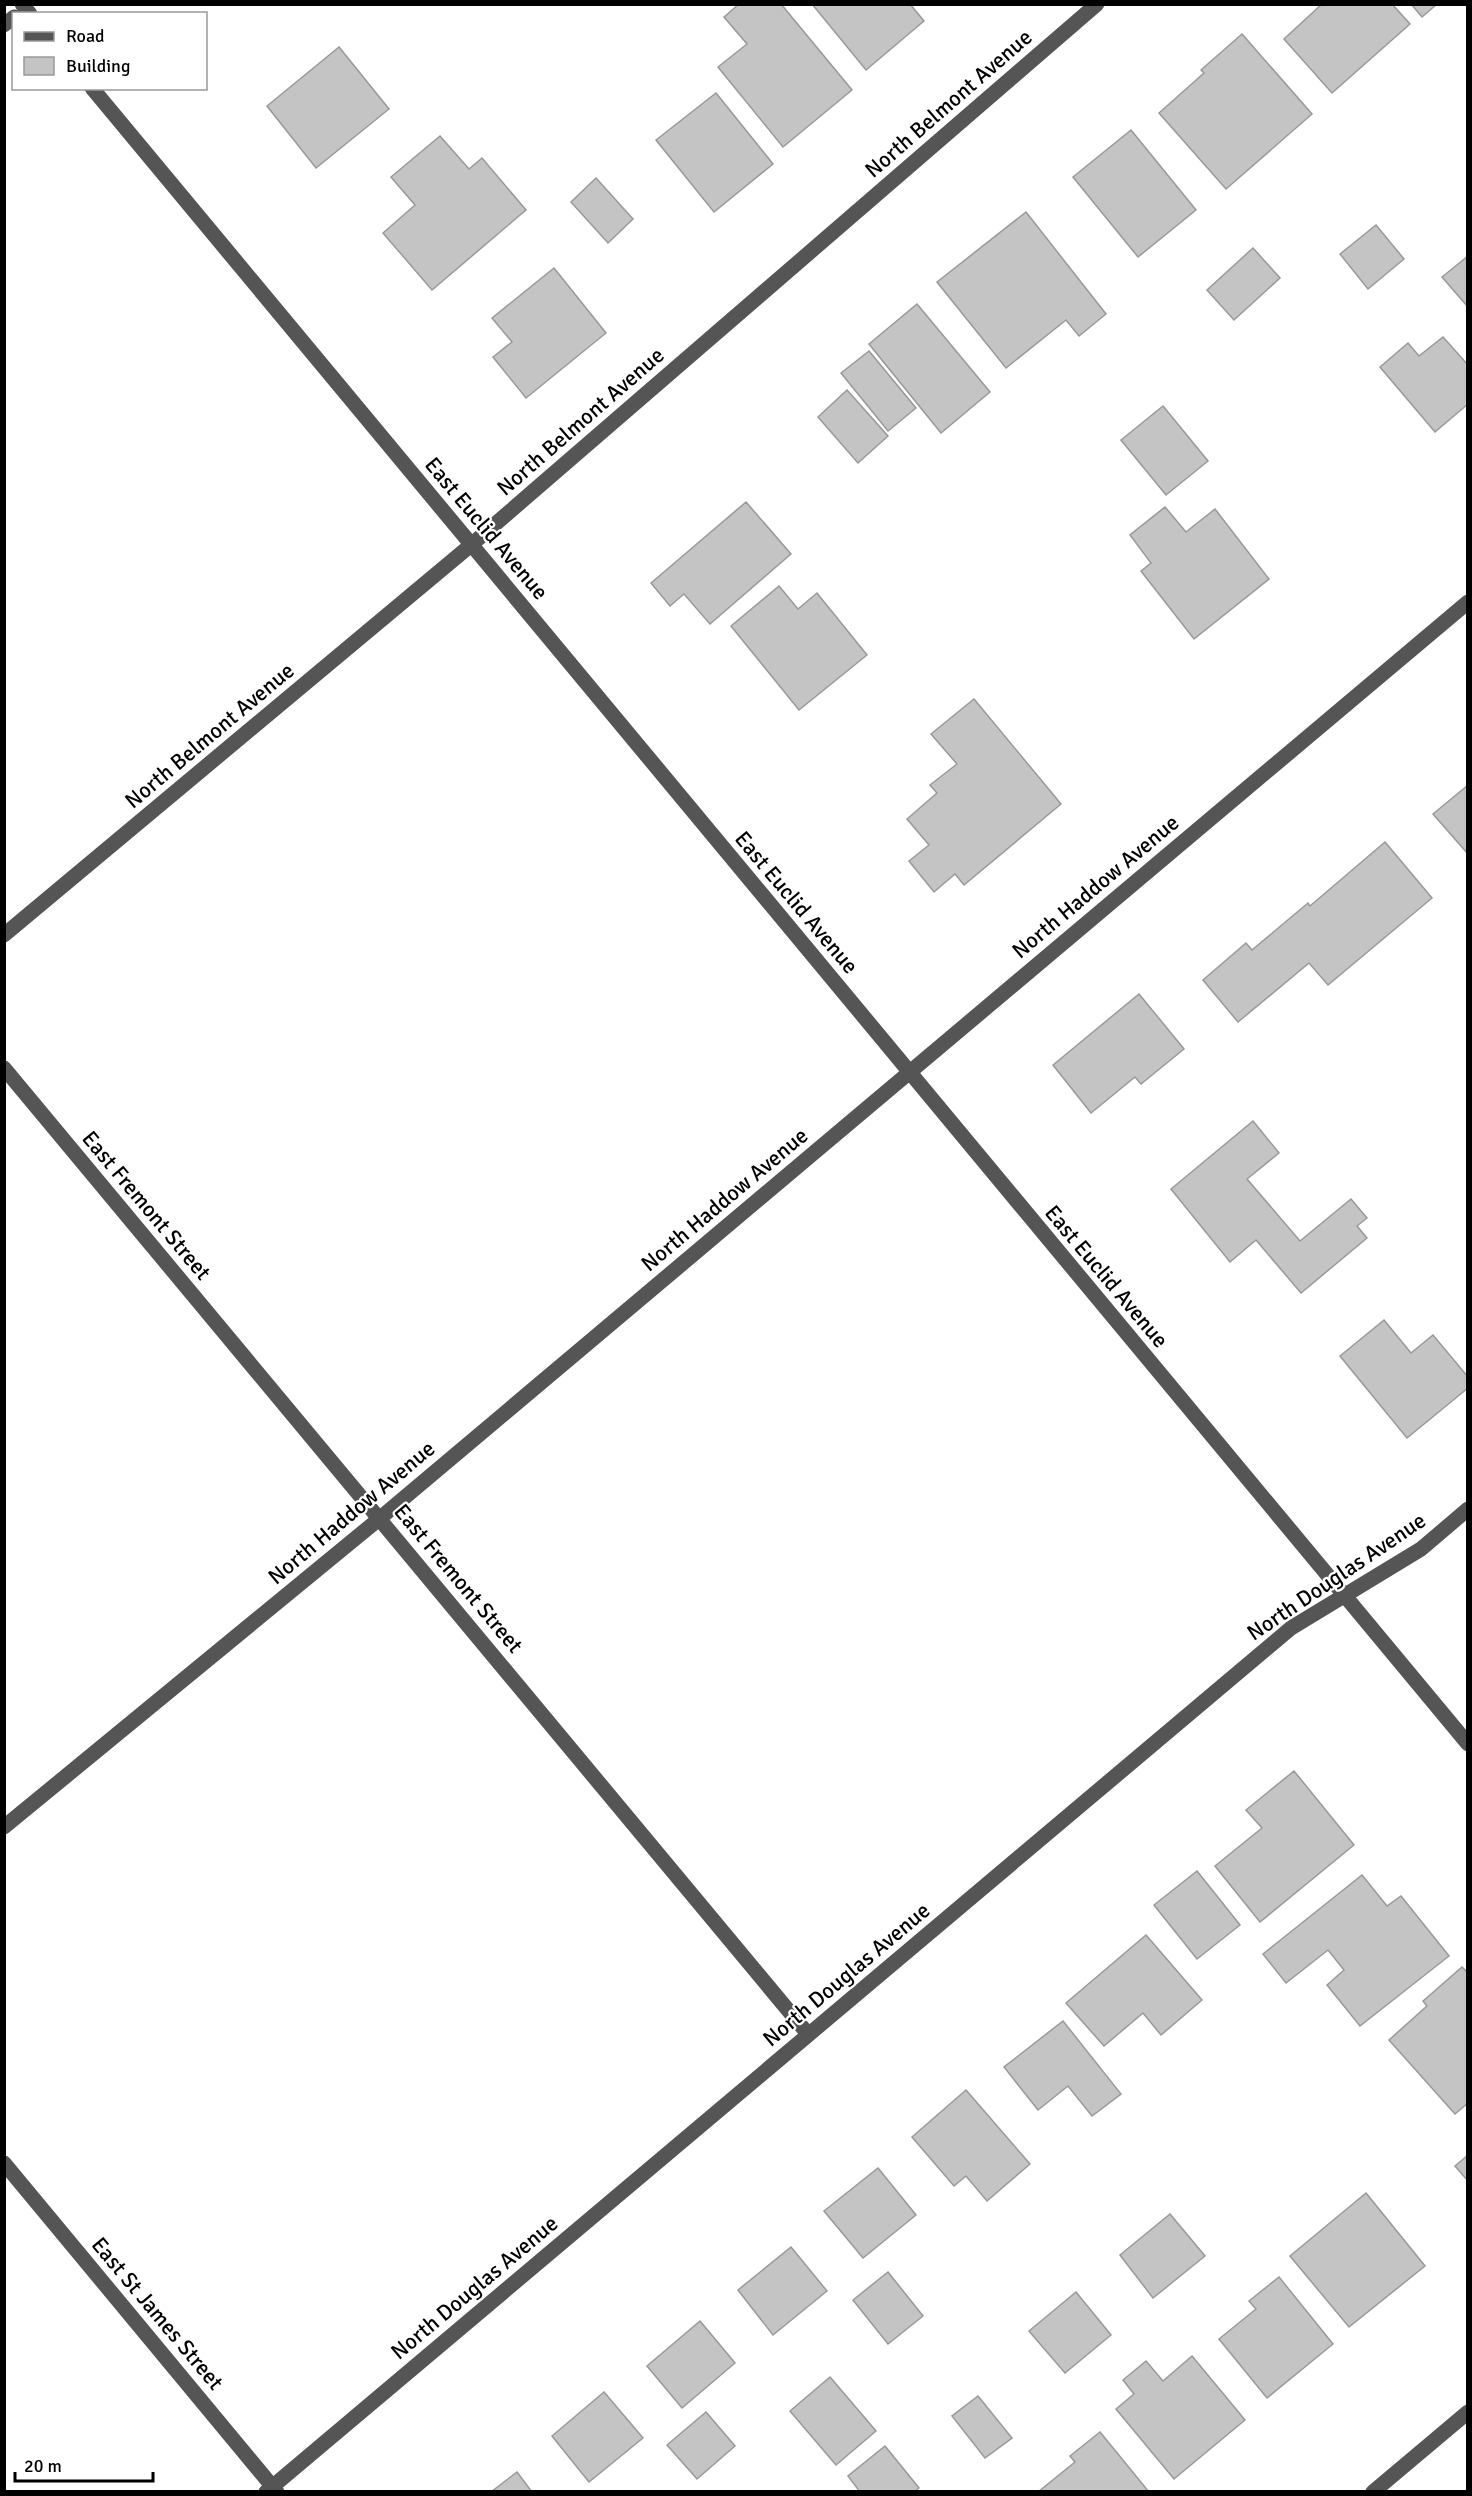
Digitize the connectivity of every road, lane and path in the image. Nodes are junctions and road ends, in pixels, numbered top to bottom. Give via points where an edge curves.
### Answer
1 (1097, 4) edge
2 (94, 90) edge
3 (471, 545) junction
4 (1467, 602) edge
5 (4, 935) edge
6 (4, 1068) edge
7 (909, 1072) junction
8 (1467, 1509) edge
9 (380, 1519) junction
10 (1344, 1597) junction
11 (1467, 1744) edge
12 (4, 1827) edge
13 (808, 2034) junction
14 (4, 2163) edge
15 (1467, 2412) edge
16 (272, 2490) edge
17 (1373, 2492) edge

1 - 3 street, North Belmont Avenue
2 - 3 street, East Euclid Avenue
3 - 5 street, North Belmont Avenue
3 - 7 street, East Euclid Avenue
4 - 7 street, North Haddow Avenue
6 - 9 street, East Fremont Street
7 - 9 street, North Haddow Avenue
7 - 10 street, East Euclid Avenue
8 - 10 street, North Douglas Avenue via 1420,1549
9 - 12 street, North Haddow Avenue
9 - 13 street, East Fremont Street
10 - 11 street, East Euclid Avenue
10 - 13 street, North Douglas Avenue via 1291,1628
13 - 16 street, North Douglas Avenue
14 - 16 street, East St James Street
15 - 17 street

